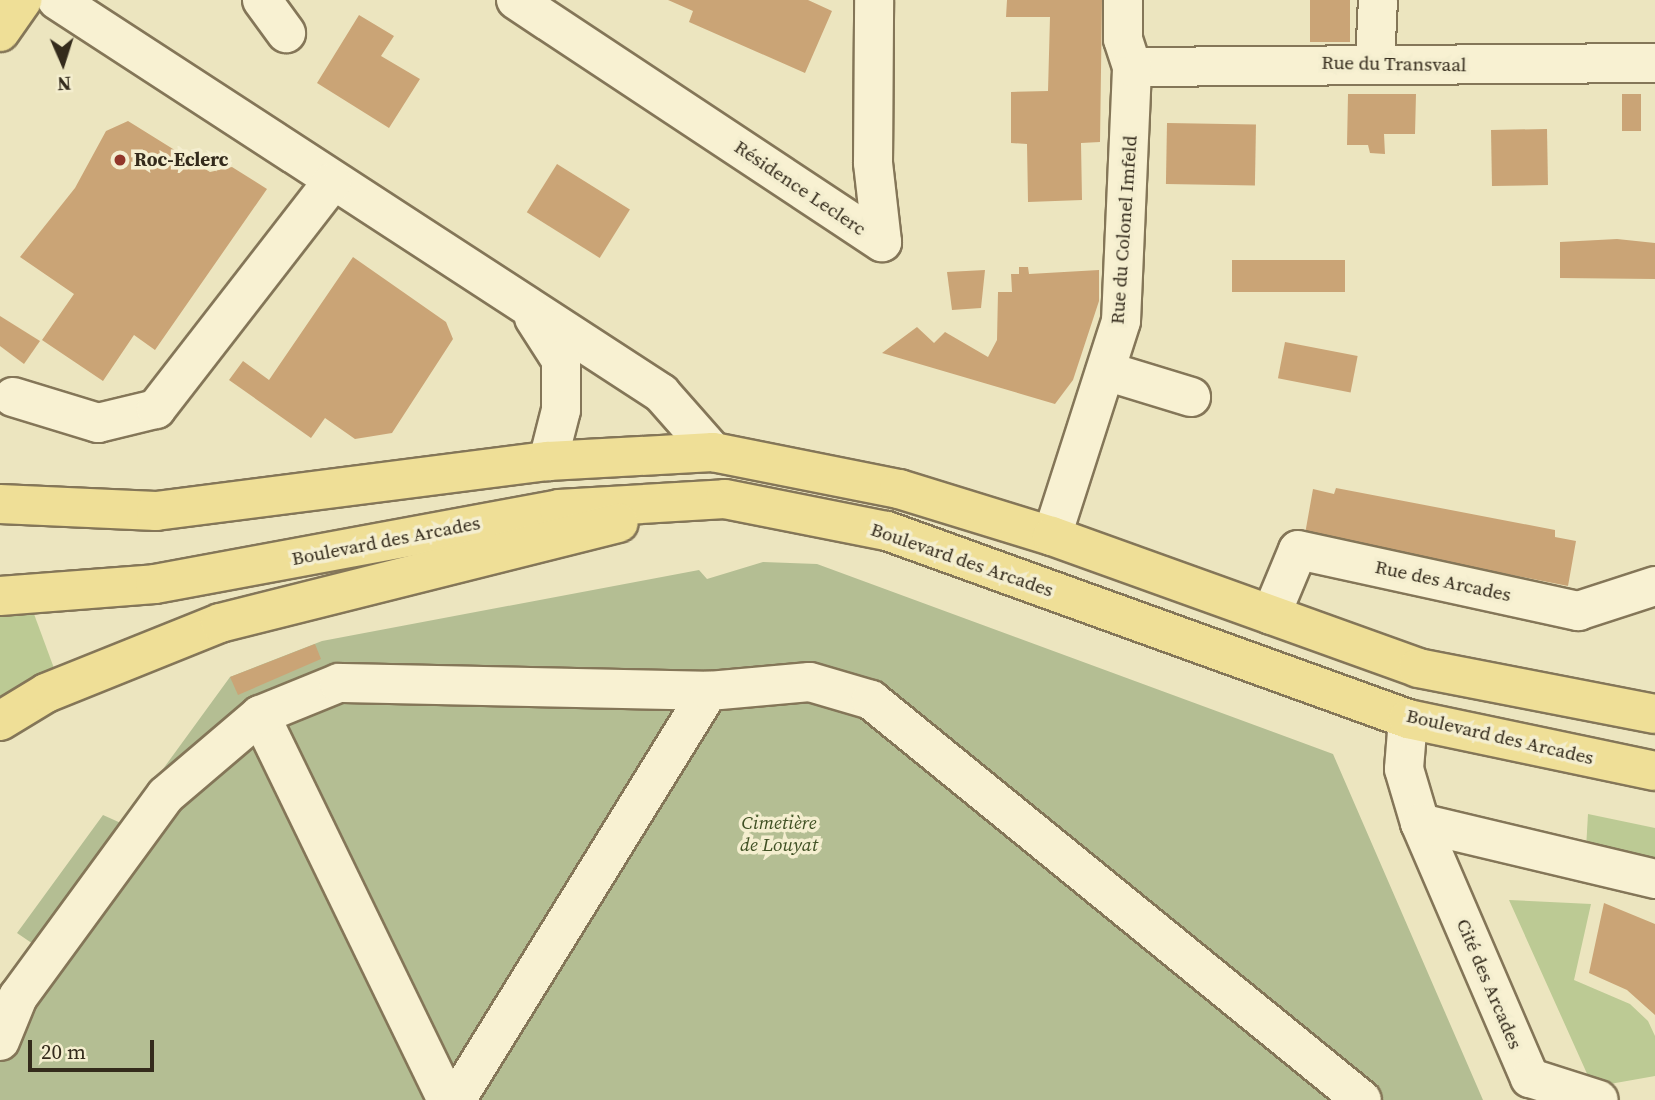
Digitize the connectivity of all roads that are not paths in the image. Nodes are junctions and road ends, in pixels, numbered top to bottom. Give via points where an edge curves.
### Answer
1 (22, 0) edge
2 (57, 0) edge
3 (262, 0) edge
4 (516, 0) edge
5 (874, 0) edge
6 (1123, 0) edge
7 (1378, 0) edge
8 (0, 32) edge
9 (286, 33) dead end
10 (1375, 61) junction
11 (1655, 64) edge
12 (1132, 67) junction
13 (332, 182) junction
14 (531, 313) junction
15 (1106, 371) junction
16 (13, 397) dead end
17 (1191, 397) dead end
18 (713, 452) junction
19 (548, 461) junction
20 (725, 499) junction
21 (0, 504) edge
22 (1052, 536) junction
23 (1655, 586) edge
24 (0, 596) edge
25 (1271, 615) junction
26 (709, 691) junction
27 (1655, 714) edge
28 (260, 715) junction
29 (1408, 719) junction
30 (0, 720) edge
31 (1655, 771) edge
32 (1420, 824) junction
33 (1655, 879) edge
34 (0, 1041) edge
35 (447, 1100) edge
36 (456, 1100) edge
37 (1362, 1100) edge
38 (1599, 1100) edge

1 - 8 main road
2 - 13 street
3 - 9 street
4 - 5 street, Résidence Leclerc via 882,242 873,163
6 - 12 street, Rue du Colonel Imfeld via 1123,39
7 - 10 street
10 - 11 street, Rue du Transvaal
10 - 12 street, Rue du Transvaal
12 - 15 street, Rue du Colonel Imfeld via 1121,321
13 - 14 street
13 - 16 street via 156,409 98,424
14 - 18 street via 661,393
14 - 19 street via 561,360 561,410
15 - 17 street
15 - 22 street, Rue du Colonel Imfeld
18 - 19 main road
18 - 22 main road via 899,489
19 - 21 main road via 156,511
20 - 24 main road, Boulevard des Arcades via 559,509 155,584
20 - 29 main road, Boulevard des Arcades via 887,531
20 - 30 main road via 220,624 47,693
22 - 25 main road
23 - 25 street, Rue des Arcades via 1578,611 1298,550
25 - 27 main road via 1418,668
26 - 28 street via 339,683
26 - 36 street
26 - 37 street via 810,682 871,700
28 - 34 street via 166,795 18,997
28 - 35 street
29 - 31 main road, Boulevard des Arcades
29 - 32 street, Cité des Arcades via 1404,769
32 - 33 street
32 - 38 street, Cité des Arcades via 1530,1079

